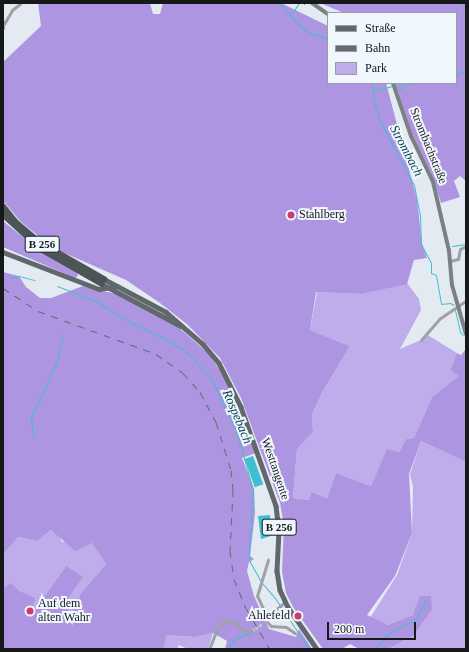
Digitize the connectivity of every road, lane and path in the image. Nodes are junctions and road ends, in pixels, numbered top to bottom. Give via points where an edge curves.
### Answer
1 (21, 3) edge
2 (312, 3) edge
3 (327, 13) edge
4 (3, 24) edge
5 (393, 84) edge
6 (3, 206) edge
7 (3, 214) edge
8 (466, 246) edge
9 (3, 252) edge
10 (450, 261) junction
11 (101, 284) junction
12 (119, 286) junction
13 (110, 288) junction
14 (466, 301) edge
15 (457, 306) junction
16 (465, 329) edge
17 (187, 330) junction
18 (466, 334) edge
19 (421, 340) dead end
20 (268, 560) dead end
21 (283, 604) junction
22 (267, 617) junction
23 (266, 622) junction
24 (262, 624) tunnel mouth
25 (252, 631) dead end
26 (295, 633) dead end
27 (209, 649) edge
28 (317, 649) edge

1 - 4 street via 12,10
2 - 3 main road
5 - 10 main road, Strombachstraße via 411,136 433,182
6 - 11 highway, Westtangente / B 256 via 40,243
7 - 11 highway, Westtangente / B 256 via 41,249
8 - 10 street via 460,249 458,259
9 - 11 main road
10 - 15 main road, Strombachstraße
11 - 12 main road, Westtangente / B 256
11 - 13 main road, Westtangente / B 256
12 - 13 main road
12 - 17 main road, Westtangente / B 256 via 166,312
13 - 17 main road, Westtangente / B 256
14 - 15 street
15 - 16 main road, Strombachstraße
15 - 19 street via 432,326
16 - 18 main road, Strombachstraße
17 - 21 main road, Westtangente / B 256 via 219,363 231,384 273,493 278,516 278,580
20 - 22 street via 257,596
21 - 22 street
21 - 28 main road, Westtangente / B 256
22 - 23 street
23 - 24 street
23 - 26 street via 271,626 286,627
25 - 27 street via 244,631 233,622 224,621 217,629

